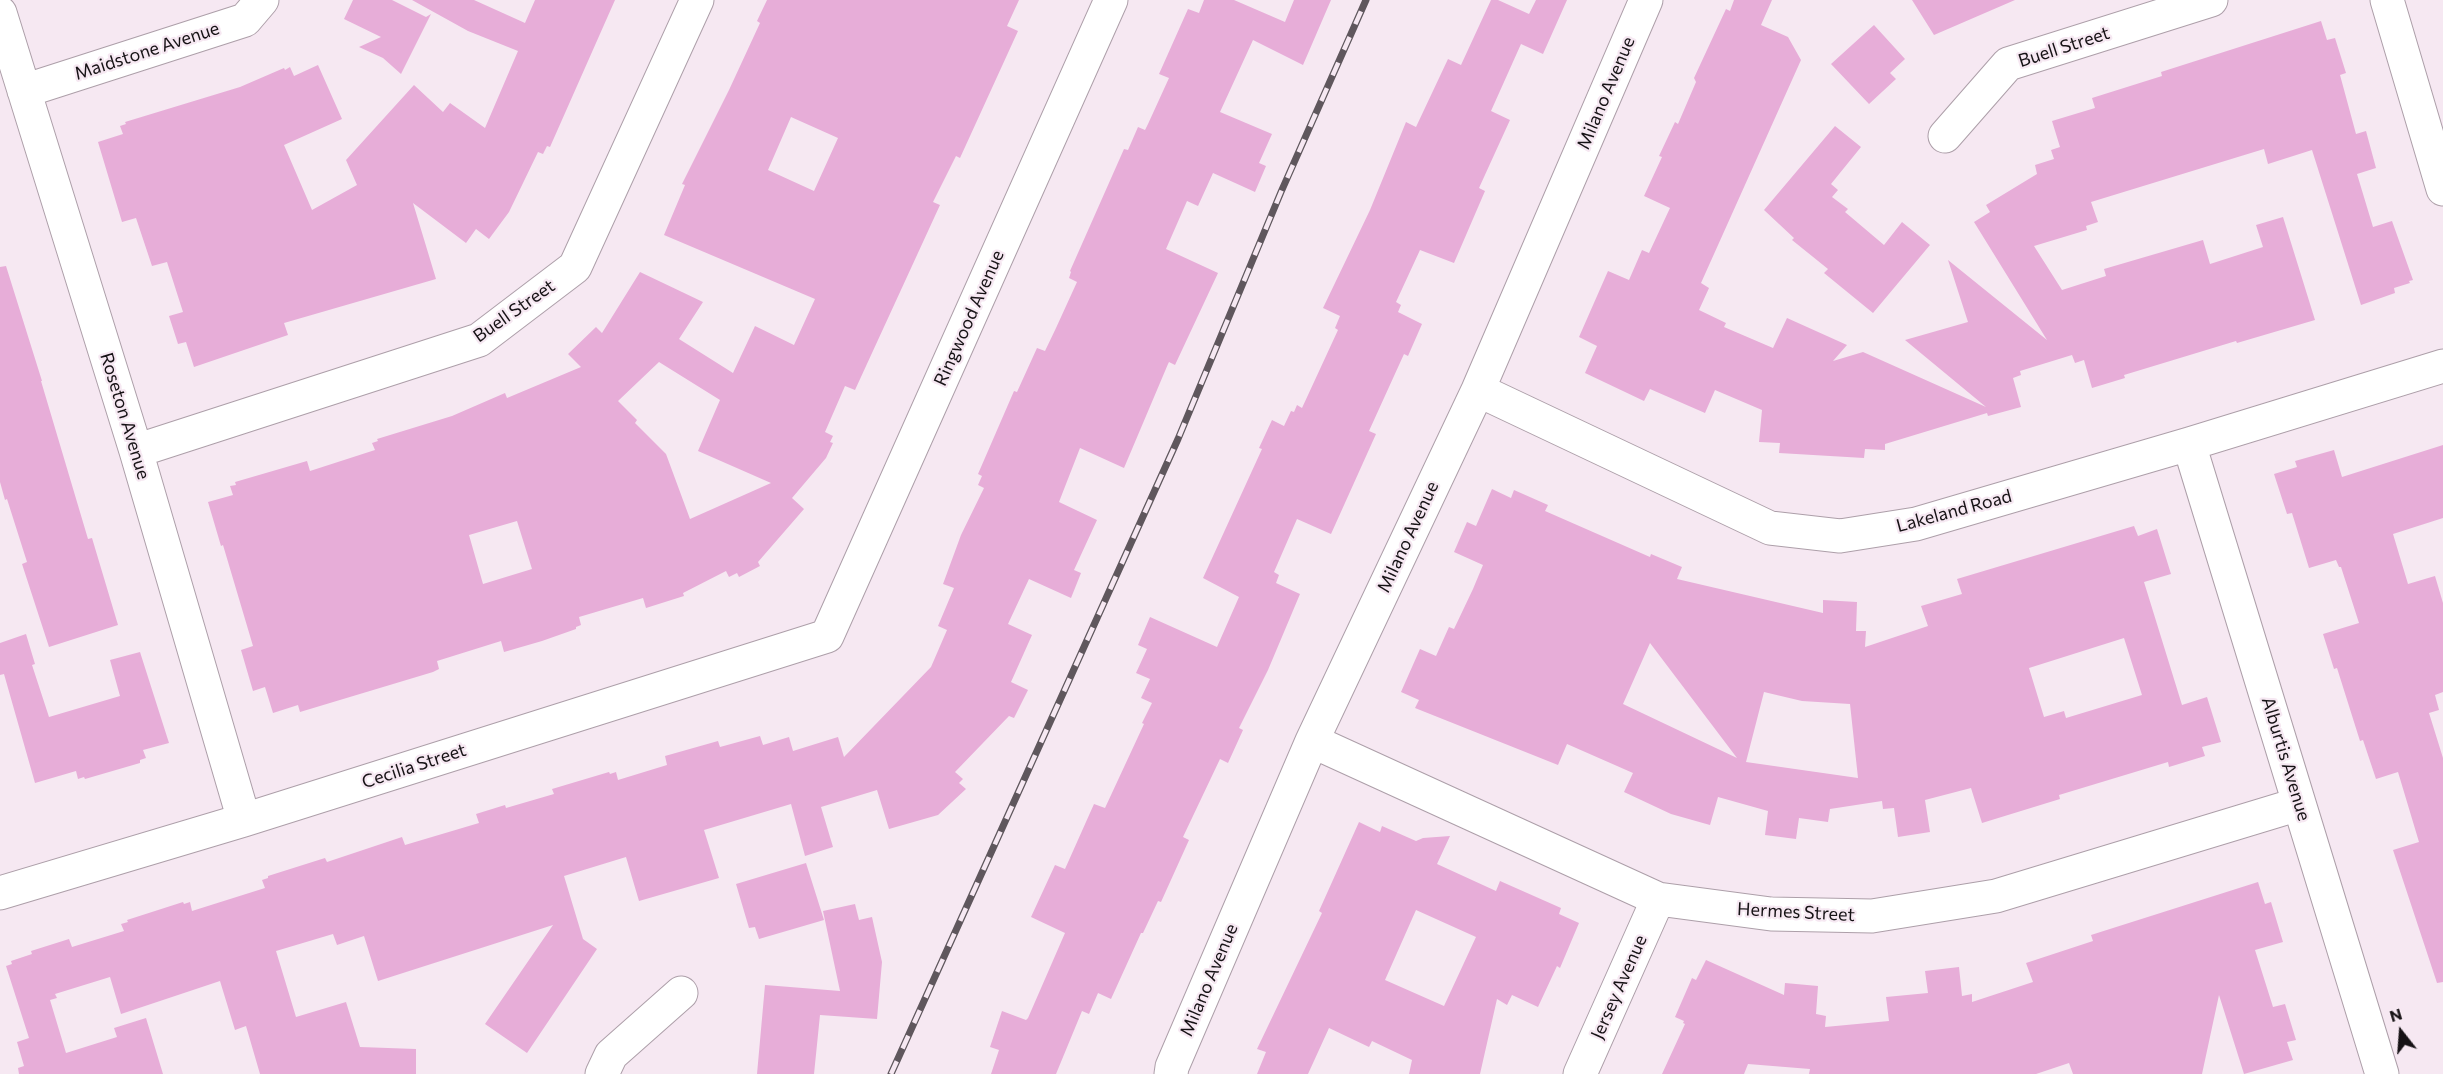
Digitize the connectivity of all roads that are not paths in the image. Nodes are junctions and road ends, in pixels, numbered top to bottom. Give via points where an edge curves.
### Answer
1 (262, 0) edge
2 (697, 0) edge
3 (1111, 0) edge
4 (1646, 0) edge
5 (2211, 0) edge
6 (2387, 0) edge
7 (0, 13) edge
8 (24, 91) junction
9 (1945, 136) dead end
10 (2443, 189) edge
11 (2443, 366) edge
12 (1478, 390) junction
13 (2189, 444) junction
14 (136, 451) junction
15 (827, 636) joint
16 (1312, 741) junction
17 (2299, 804) junction
18 (244, 820) junction
19 (0, 892) edge
20 (1658, 899) junction
21 (681, 993) dead end
22 (602, 1074) edge
23 (1171, 1074) edge
24 (1580, 1074) edge
25 (2382, 1074) edge

1 - 8 street, Maidstone Avenue via 245,20
2 - 14 street, Buell Street via 575,267 479,340
3 - 15 street, Ringwood Avenue
4 - 12 street, Milano Avenue
5 - 9 street, Buell Street via 2008,64
6 - 10 street
7 - 8 street, Roseton Avenue
8 - 14 street, Roseton Avenue
11 - 13 street, Lakeland Road
12 - 13 street, Lakeland Road via 1770,528 1840,536 1916,524
12 - 16 street, Milano Avenue
13 - 17 street, Alburtis Avenue
14 - 18 street, Roseton Avenue
15 - 18 street, Cecilia Street
16 - 20 street, Hermes Street
16 - 23 street, Milano Avenue
17 - 20 street, Hermes Street via 1996,896 1872,916 1771,914
17 - 25 street, Alburtis Avenue
18 - 19 street, Cecilia Street
20 - 24 street, Jersey Avenue
21 - 22 street via 611,1055

